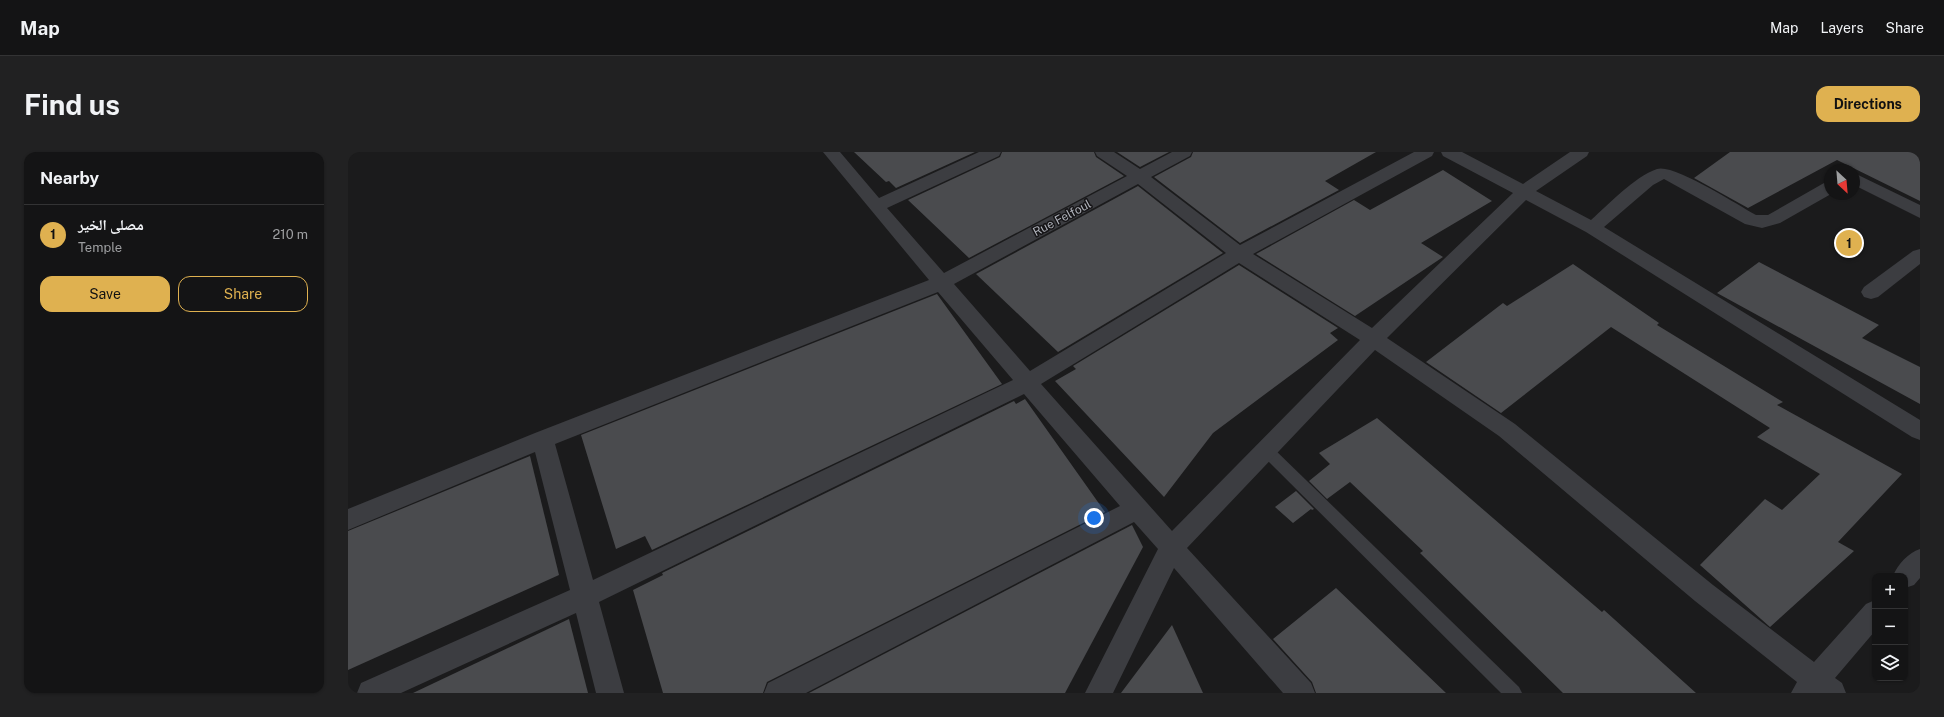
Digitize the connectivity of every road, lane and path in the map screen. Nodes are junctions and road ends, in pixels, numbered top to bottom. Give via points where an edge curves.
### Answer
1 (831, 152) edge
2 (993, 152) edge
3 (1103, 152) edge
4 (1184, 152) edge
5 (1426, 152) edge
6 (1450, 152) edge
7 (1581, 152) edge
8 (1139, 176) junction
9 (1860, 181) edge
10 (1824, 190) edge
11 (1525, 191) junction
12 (876, 206) junction
13 (1920, 212) edge
14 (1592, 228) junction
15 (1239, 254) junction
16 (1920, 255) edge
17 (941, 283) junction
18 (1871, 292) dead end
19 (1374, 339) junction
20 (1028, 383) junction
21 (1920, 431) edge
22 (543, 439) junction
23 (1266, 450) junction
24 (1137, 509) junction
25 (348, 520) edge
26 (1171, 548) junction
27 (1920, 560) edge
28 (1908, 574) edge
29 (583, 597) junction
30 (1872, 616) edge
31 (1817, 689) edge
32 (371, 693) edge
33 (610, 693) edge
34 (778, 693) edge
35 (1100, 693) edge
36 (1301, 693) edge
37 (1513, 693) edge

1 - 12 street
2 - 12 street
3 - 8 street
4 - 8 street, Rue Felfoul
5 - 15 street
6 - 11 street
7 - 11 street
8 - 15 street
8 - 17 street, Rue Felfoul
9 - 13 street
10 - 14 street via 1774,219 1762,222 1751,220 1671,175 1662,173 1647,181
11 - 14 street
11 - 19 street
12 - 17 street
14 - 21 street
15 - 19 street
15 - 20 street
16 - 18 street
17 - 20 street
17 - 22 street, Rue Felfoul
19 - 23 street
19 - 31 street via 1507,430
20 - 24 street
20 - 29 street
22 - 25 street, Rue Felfoul
22 - 29 street
23 - 26 street
23 - 37 lane
24 - 26 street
24 - 34 street
26 - 35 street
26 - 36 street
27 - 28 street
29 - 32 street
29 - 33 street
30 - 31 street

